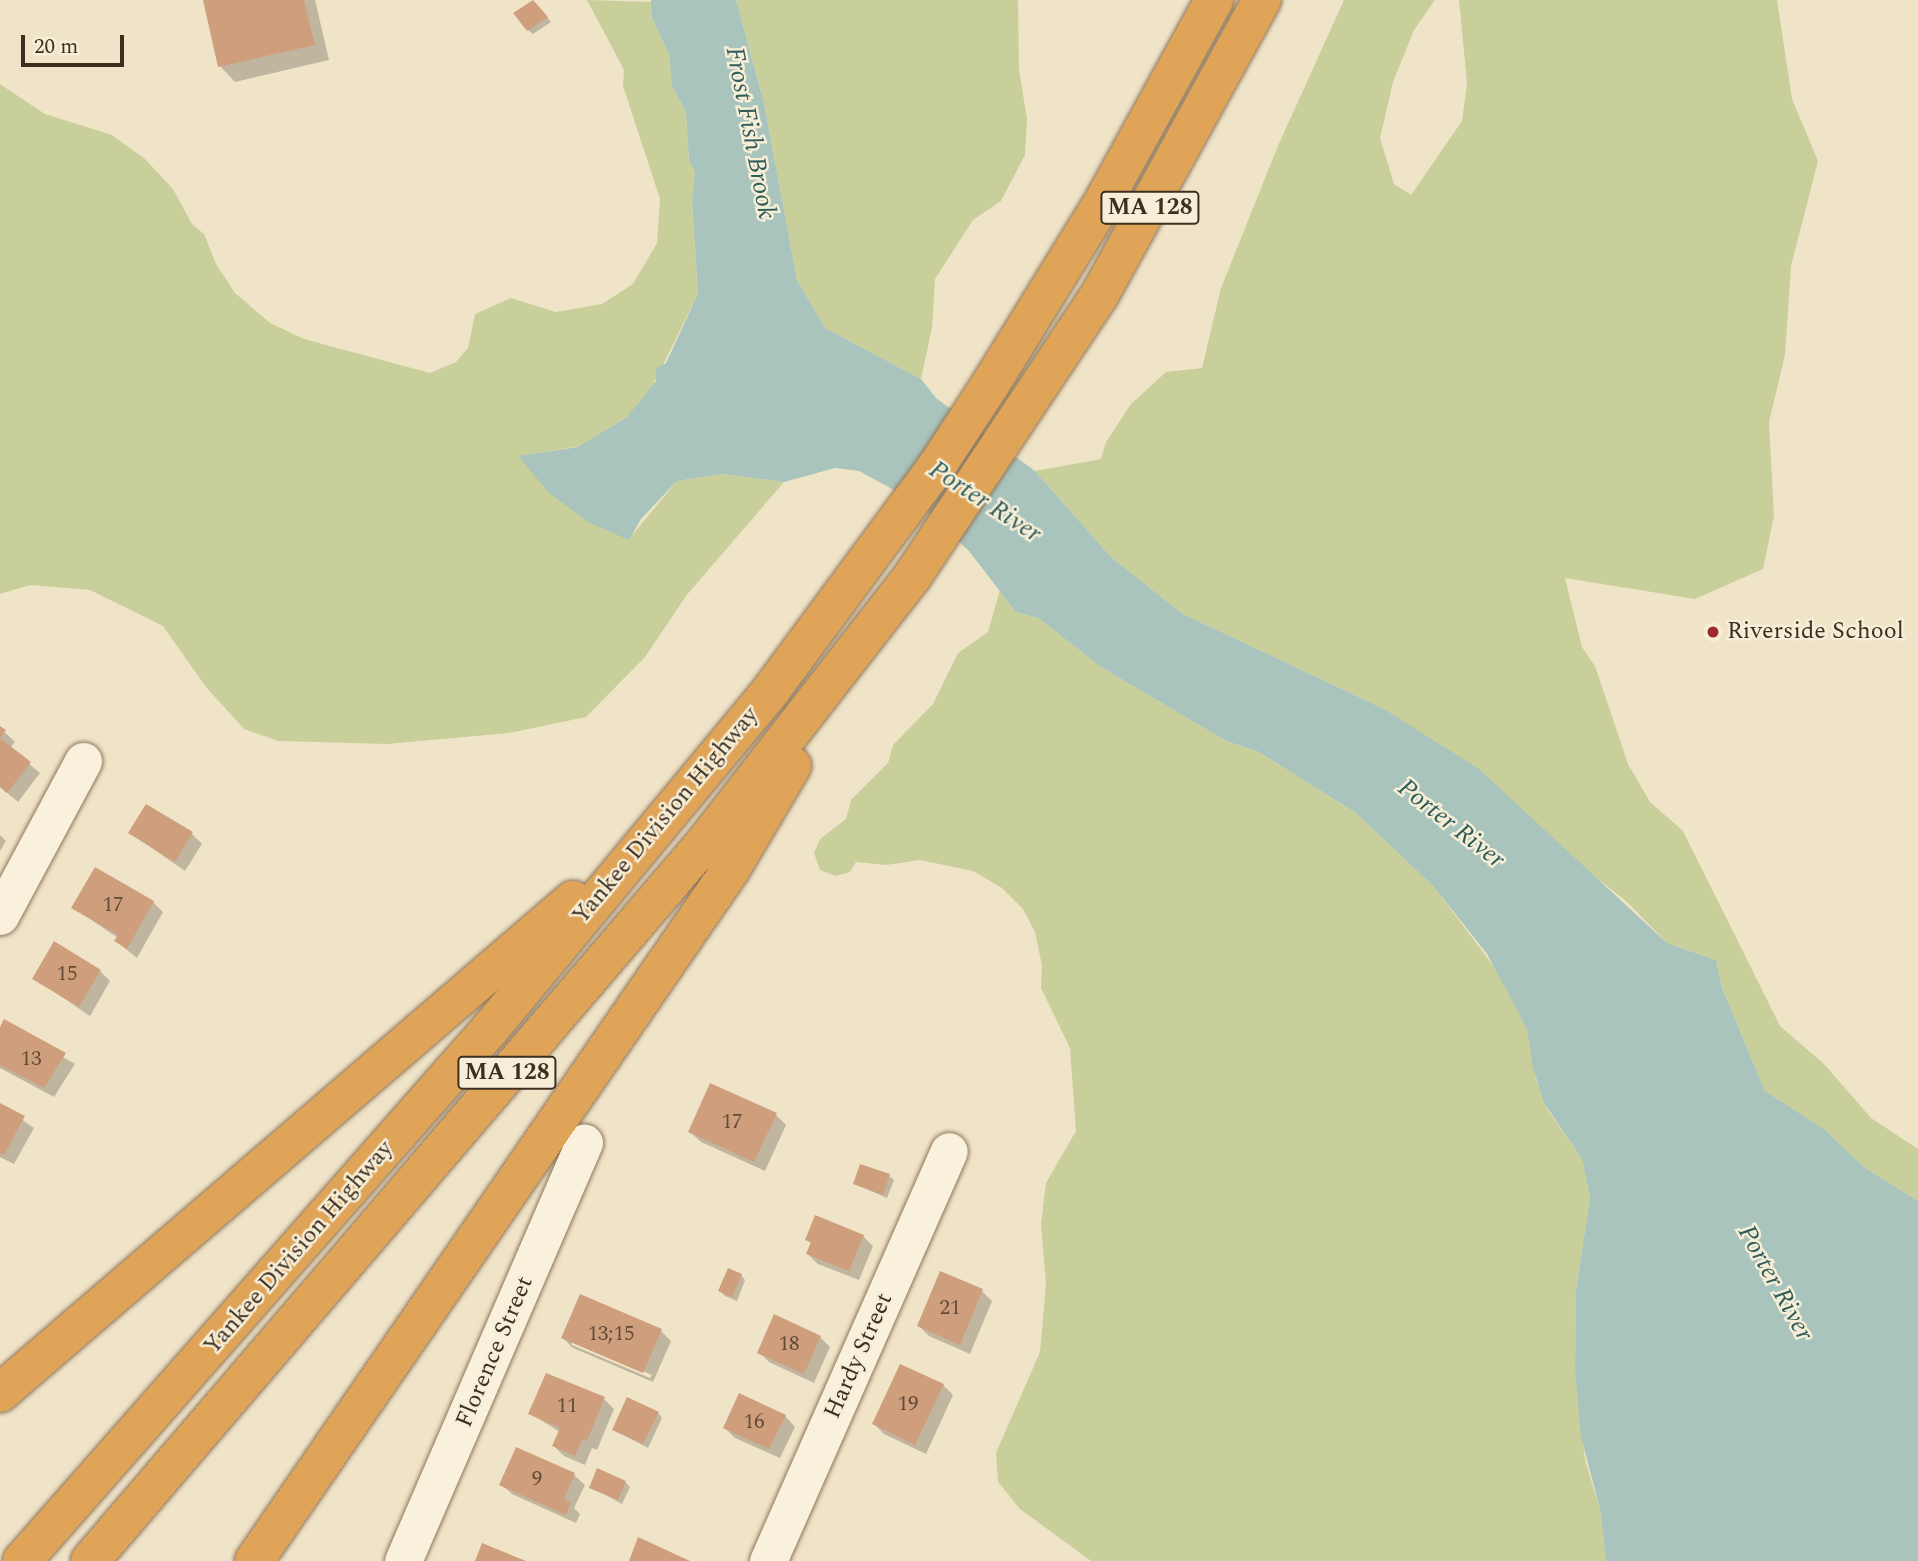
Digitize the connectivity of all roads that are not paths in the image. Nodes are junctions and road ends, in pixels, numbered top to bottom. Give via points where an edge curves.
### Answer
1 (1214, 0) edge
2 (1262, 0) edge
3 (846, 665) junction
4 (83, 761) dead end
5 (654, 831) junction
6 (0, 916) edge
7 (584, 1142) dead end
8 (949, 1151) dead end
9 (0, 1392) edge
10 (22, 1561) edge
11 (90, 1561) edge
12 (254, 1561) edge
13 (403, 1561) edge
14 (768, 1561) edge

1 - 5 highway, Yankee Division Highway / MA 128 via 1109,193 990,385 772,689
2 - 3 highway, Yankee Division Highway / MA 128 via 1162,187 1027,410
3 - 11 highway, Yankee Division Highway / MA 128 via 686,864
3 - 12 highway via 731,869
4 - 6 street
5 - 9 highway
5 - 10 highway, Yankee Division Highway / MA 128 via 491,1029
7 - 13 street, Florence Street
8 - 14 street, Hardy Street

